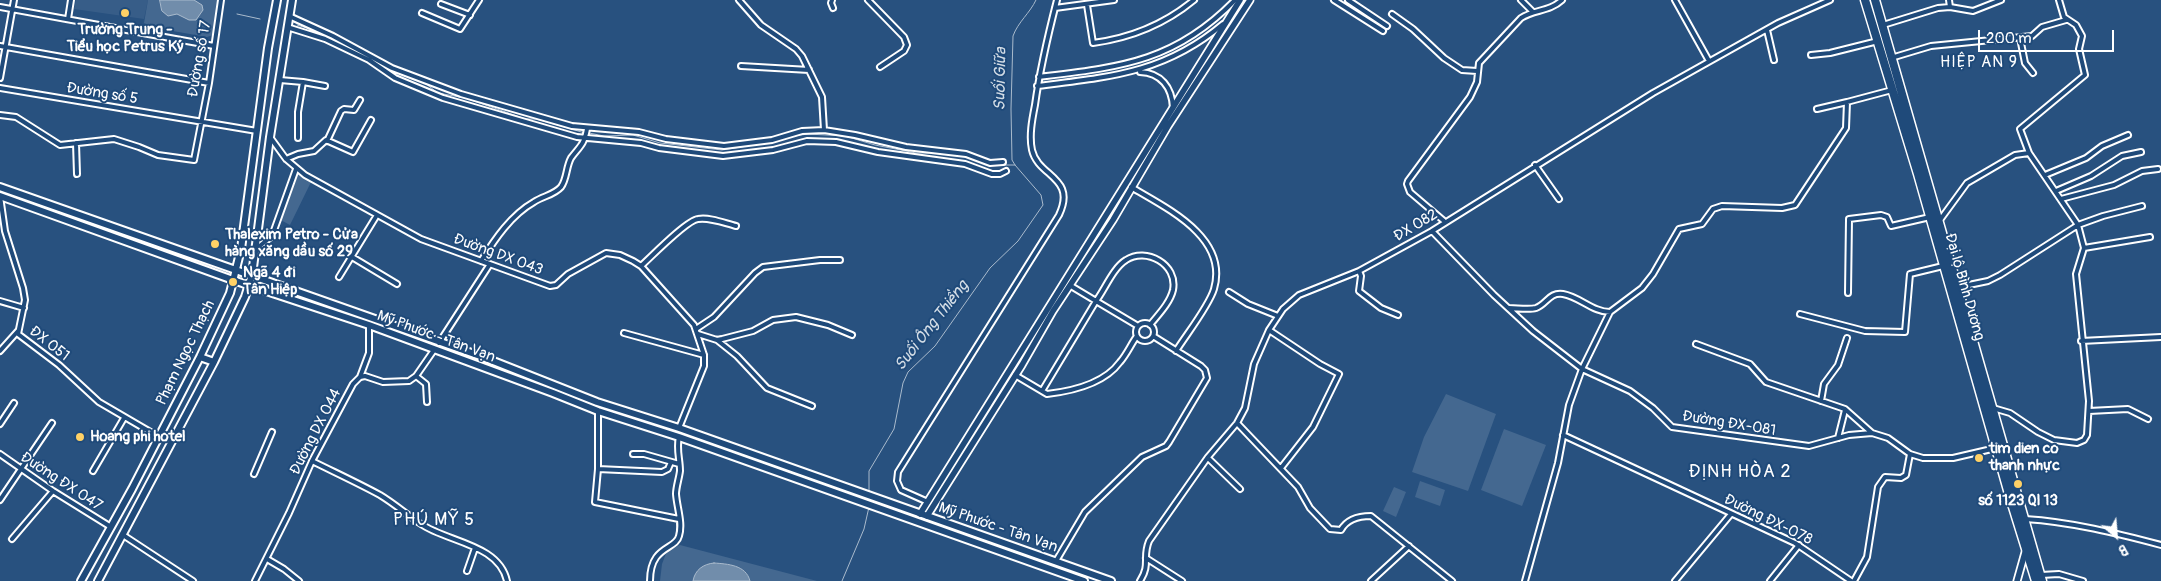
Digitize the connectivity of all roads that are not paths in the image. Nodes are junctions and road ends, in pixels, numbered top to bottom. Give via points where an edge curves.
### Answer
1 (14, 0) edge
2 (71, 0) edge
3 (221, 0) edge
4 (277, 0) edge
5 (292, 0) edge
6 (480, 0) edge
7 (739, 0) edge
8 (832, 0) edge
9 (868, 0) edge
10 (1057, 0) edge
11 (1114, 0) edge
12 (1194, 0) edge
13 (1235, 0) edge
14 (1240, 0) edge
15 (1250, 0) edge
16 (1334, 0) edge
17 (1348, 0) edge
18 (1522, 0) edge
19 (1562, 0) edge
20 (1675, 0) edge
21 (1830, 0) edge
22 (1865, 0) edge
23 (1875, 0) edge
24 (1948, 0) edge
25 (2000, 0) edge
26 (2059, 0) edge
27 (441, 4) dead end
28 (1087, 5) junction
29 (0, 7) edge
30 (1950, 7) junction
31 (833, 8) dead end
32 (1054, 8) junction
33 (12, 10) junction
34 (1533, 12) junction
35 (422, 14) dead end
36 (1392, 14) dead end
37 (470, 15) junction
38 (290, 16) junction
39 (68, 19) junction
40 (1228, 19) junction
41 (2066, 20) junction
42 (1387, 26) dead end
43 (1882, 26) junction
44 (288, 27) junction
45 (1766, 30) junction
46 (1383, 31) dead end
47 (2020, 38) junction
48 (1878, 41) junction
49 (214, 46) junction
50 (3, 47) edge
51 (1811, 55) dead end
52 (1891, 58) junction
53 (1774, 60) dead end
54 (1709, 61) junction
55 (741, 66) dead end
56 (880, 67) dead end
57 (809, 70) junction
58 (1477, 71) junction
59 (1132, 72) junction
60 (2033, 73) dead end
61 (1039, 77) junction
62 (0, 78) edge
63 (280, 80) junction
64 (303, 82) junction
65 (209, 83) junction
66 (325, 86) dead end
67 (1037, 86) junction
68 (0, 88) edge
69 (1892, 90) junction
70 (360, 100) dead end
71 (1847, 102) junction
72 (1173, 109) junction
73 (1817, 109) dead end
74 (0, 115) edge
75 (371, 120) dead end
76 (200, 122) junction
77 (587, 129) junction
78 (824, 130) junction
79 (258, 131) junction
80 (2128, 135) dead end
81 (270, 137) junction
82 (298, 138) dead end
83 (586, 138) junction
84 (327, 141) junction
85 (76, 143) junction
86 (2141, 152) dead end
87 (2029, 153) junction
88 (286, 159) junction
89 (1003, 162) dead end
90 (1535, 165) junction
91 (296, 169) junction
92 (2158, 169) dead end
93 (1006, 171) dead end
94 (77, 174) dead end
95 (2045, 175) junction
96 (0, 187) edge
97 (1131, 187) junction
98 (2056, 191) junction
99 (0, 196) edge
100 (1558, 199) dead end
101 (2061, 199) junction
102 (2142, 206) dead end
103 (378, 215) junction
104 (1930, 217) junction
105 (1444, 221) junction
106 (1938, 222) junction
107 (2078, 225) junction
108 (736, 226) dead end
109 (1432, 231) junction
110 (2150, 237) dead end
111 (2084, 248) junction
112 (256, 249) junction
113 (352, 257) junction
114 (840, 260) dead end
115 (481, 261) junction
116 (490, 264) junction
117 (641, 266) junction
118 (1943, 266) junction
119 (237, 269) junction
120 (1359, 271) junction
121 (252, 275) junction
122 (339, 277) dead end
123 (233, 280) junction
124 (250, 284) junction
125 (397, 284) dead end
126 (1068, 284) junction
127 (1957, 288) junction
128 (1229, 292) dead end
129 (1848, 293) dead end
130 (0, 301) edge
131 (1096, 301) junction
132 (24, 308) junction
133 (1508, 308) junction
134 (1610, 312) junction
135 (1800, 314) dead end
136 (1398, 315) dead end
137 (1278, 316) junction
138 (370, 325) junction
139 (1150, 325) junction
140 (1138, 326) junction
141 (1269, 330) junction
142 (18, 331) junction
143 (697, 332) junction
144 (624, 333) dead end
145 (852, 335) dead end
146 (1136, 336) junction
147 (1153, 336) junction
148 (2161, 337) edge
149 (1847, 338) dead end
150 (717, 340) junction
151 (2081, 340) junction
152 (439, 343) junction
153 (1696, 344) dead end
154 (434, 350) junction
155 (0, 351) edge
156 (1176, 351) junction
157 (704, 355) junction
158 (200, 357) junction
159 (214, 362) junction
160 (1582, 369) junction
161 (416, 376) junction
162 (1015, 376) junction
163 (360, 377) junction
164 (1042, 391) junction
165 (1821, 401) junction
166 (427, 402) dead end
167 (14, 403) dead end
168 (812, 406) dead end
169 (991, 408) junction
170 (1994, 408) junction
171 (1845, 410) junction
172 (598, 411) junction
173 (2090, 411) junction
174 (124, 418) junction
175 (2148, 419) dead end
176 (52, 423) dead end
177 (1237, 423) junction
178 (0, 424) edge
179 (679, 428) junction
180 (272, 432) dead end
181 (1872, 433) junction
182 (1563, 435) junction
183 (159, 436) junction
184 (679, 437) junction
185 (1838, 438) junction
186 (1996, 448) junction
187 (0, 454) edge
188 (633, 454) dead end
189 (1910, 454) junction
190 (1208, 458) junction
191 (312, 461) junction
192 (672, 462) junction
193 (679, 464) junction
194 (1281, 468) junction
195 (598, 469) junction
196 (21, 470) junction
197 (93, 471) dead end
198 (254, 474) dead end
199 (1240, 489) dead end
200 (53, 491) junction
201 (0, 500) edge
202 (928, 502) junction
203 (1731, 514) junction
204 (923, 515) junction
205 (680, 519) junction
206 (2025, 520) junction
207 (111, 527) junction
208 (123, 535) junction
209 (12, 539) dead end
210 (1798, 545) junction
211 (2161, 545) edge
212 (1409, 546) junction
213 (475, 548) junction
214 (2026, 549) junction
215 (1146, 558) junction
216 (266, 559) junction
217 (1056, 561) junction
218 (467, 571) dead end
219 (2037, 579) edge
220 (81, 581) edge
221 (98, 581) edge
222 (193, 581) edge
223 (255, 581) edge
224 (299, 581) edge
225 (507, 581) edge
226 (650, 581) edge
227 (1084, 581) edge
228 (1111, 581) edge
229 (1140, 581) edge
230 (1182, 581) edge
231 (1371, 581) edge
232 (1452, 581) edge
233 (1525, 581) edge
234 (1675, 581) edge
235 (1770, 581) edge
236 (1852, 581) edge
237 (2017, 581) edge
238 (2083, 581) edge

1 - 33 street
2 - 39 street
3 - 49 street, Đường số 17
4 - 79 main road, Phạm Ngọc Thạch
5 - 38 main road, Phạm Ngọc Thạch
6 - 37 street
7 - 57 street via 761,25 799,52
8 - 31 street
9 - 56 street via 904,37 907,46
10 - 32 street
11 - 28 street
12 - 28 street via 1152,27 1123,38 1093,43
13 - 61 street via 1198,33 1154,56 1112,68
14 - 40 street
15 - 97 street
16 - 46 street
17 - 42 street
18 - 34 street
19 - 34 street via 1554,7
20 - 54 street
21 - 45 street, ĐX 082
22 - 48 highway, Đại lộ Bình Dương
23 - 43 highway, Đại lộ Bình Dương
24 - 30 street
25 - 30 street via 1973,11
26 - 41 street
27 - 37 street
28 - 32 street
29 - 33 street
30 - 43 street
32 - 61 street
33 - 39 street
33 - 50 street
34 - 58 street via 1522,18 1493,48 1479,63
35 - 37 street via 460,29
36 - 58 street via 1444,58 1462,70
38 - 44 main road, Phạm Ngọc Thạch
38 - 77 street via 392,68 439,86
39 - 49 street
40 - 59 street via 1192,47
40 - 72 street
41 - 47 street via 2042,27 2032,36
41 - 87 street via 2076,25 2082,36 2079,49 2085,75 2021,128
43 - 52 highway, Đại lộ Bình Dương
44 - 63 main road, Phạm Ngọc Thạch
44 - 83 street via 325,39 369,60 396,78 443,98
45 - 53 street
45 - 54 street, ĐX 082
47 - 52 street via 1931,46
47 - 60 street via 2025,64
48 - 51 street
48 - 69 highway, Đại lộ Bình Dương
49 - 65 street, Đường số 17
50 - 62 street
50 - 65 street
52 - 106 highway, Đại lộ Bình Dương
54 - 90 street, ĐX 082
55 - 57 street
57 - 78 street via 822,97
58 - 105 street via 1477,82 1470,97 1406,184 1410,192
59 - 67 street
59 - 72 street via 1147,72 1162,79 1170,91
61 - 67 street
63 - 64 street
63 - 81 main road, Phạm Ngọc Thạch
64 - 66 street
64 - 82 street
65 - 76 street, Đường số 17
67 - 202 street via 1032,150 1039,163 1059,183 1062,206 898,472 901,490
68 - 76 street, Đường số 5
69 - 71 street
69 - 104 highway, Đại lộ Bình Dương
70 - 84 street via 354,110 341,111
71 - 73 street
71 - 134 street via 1846,128 1796,205 1782,208 1722,206 1713,209 1702,224 1679,229 1654,274 1642,288
72 - 126 street
74 - 85 street via 16,117 60,145
75 - 84 street via 353,152
76 - 79 street, Đường số 5
76 - 85 street, Đường số 17 via 194,160 158,155 114,139
77 - 78 street via 639,132 666,139 724,146
77 - 83 street
78 - 89 street via 906,147 966,154 990,163
79 - 119 main road, Phạm Ngọc Thạch
80 - 95 street
81 - 88 street, Đường DX 043
81 - 112 main road, Phạm Ngọc Thạch
83 - 93 street via 723,156 773,150 808,141 836,142 878,152 965,164 992,174
83 - 115 street via 572,158 560,188 534,202 513,219
84 - 88 street via 314,151
85 - 94 street
86 - 98 street via 2122,156 2091,176
87 - 95 street
87 - 106 street via 2014,155 1967,183
88 - 91 street, Đường DX 043
90 - 100 street
90 - 105 street, ĐX 082
91 - 103 street, Đường DX 043
91 - 112 street via 272,236
92 - 101 street via 2142,171 2105,188
95 - 98 street
96 - 119 main road, Mỹ Phước - Tân Vạn
97 - 126 street via 1113,220
97 - 156 street via 1193,227 1208,246 1214,264 1212,293
98 - 101 street
99 - 123 main road, Mỹ Phước - Tân Vạn
99 - 132 street, ĐX 051 via 5,230 23,288
101 - 107 street
102 - 107 street
103 - 113 street
103 - 115 street, Đường DX 043 via 420,239
104 - 118 highway, Đại lộ Bình Dương
104 - 129 street via 1891,226 1884,215 1849,219
105 - 109 street, ĐX 082
106 - 127 highway, Đại lộ Bình Dương
107 - 111 street
107 - 127 street via 2000,275
108 - 117 street via 710,219 694,219
109 - 120 street, ĐX 082
109 - 133 street, Đường ĐX-081
110 - 111 street
111 - 151 street via 2076,274
112 - 121 main road, Phạm Ngọc Thạch
113 - 122 street
113 - 125 street
114 - 143 street via 763,267
115 - 116 street, Đường DX 043
116 - 117 street, Đường DX 043 via 550,286 606,253 620,255
116 - 152 street
117 - 143 street, Đường DX 043 via 685,313
118 - 135 street via 1910,274 1905,332 1866,331
118 - 186 highway, Đại lộ Bình Dương
119 - 121 main road, Mỹ Phước - Tân Vạn
119 - 123 main road, Phạm Ngọc Thạch
120 - 136 street via 1359,291 1380,308
120 - 137 street, ĐX 082 via 1299,295
121 - 124 main road, Phạm Ngọc Thạch
121 - 152 main road, Mỹ Phước - Tân Vạn
123 - 124 main road, Mỹ Phước - Tân Vạn
123 - 158 main road, Phạm Ngọc Thạch
124 - 138 main road, Mỹ Phước - Tân Vạn
124 - 159 main road, Phạm Ngọc Thạch
126 - 131 street
126 - 162 street
126 - 169 street
127 - 170 highway, Đại lộ Bình Dương
128 - 137 street
130 - 132 street
131 - 139 street via 1126,260 1138,256 1153,257 1169,270 1173,291
131 - 140 street
131 - 164 street
132 - 142 street, ĐX 051
133 - 134 street via 1535,308 1552,295 1563,294 1602,312
133 - 160 street, Đường ĐX-081
134 - 160 street
137 - 141 street, ĐX 082
138 - 154 main road, Mỹ Phước - Tân Vạn
138 - 163 street via 370,353
139 - 140 street
139 - 147 street
140 - 146 street
141 - 177 street, ĐX 082 via 1254,364 1245,408
141 - 194 street via 1339,374 1313,427
142 - 155 street
142 - 174 street, ĐX 051 via 19,336 59,365 98,402
143 - 150 street
143 - 157 street, Đường DX 043
144 - 157 street
145 - 150 street via 828,325 786,317 748,333
146 - 147 street via 1144,341
146 - 164 street via 1120,363 1100,378 1063,392 1047,394
147 - 156 street
148 - 151 street
149 - 165 street via 1838,365 1824,384
150 - 168 street via 767,388
151 - 173 street
152 - 179 main road, Mỹ Phước - Tân Vạn via 597,402
153 - 165 street via 1750,364 1766,382
154 - 161 street
154 - 172 main road, Mỹ Phước - Tân Vạn
156 - 217 street via 1205,370 1205,383 1166,446 1142,457 1085,512
157 - 179 street, Đường DX 043 via 704,366
158 - 159 main road
158 - 183 main road, Phạm Ngọc Thạch
159 - 208 main road, Phạm Ngọc Thạch
160 - 182 street via 1569,404
160 - 185 street, Đường ĐX-081 via 1630,391 1672,427 1809,446
161 - 163 street, Đường DX 044 via 409,381 394,382
161 - 166 street via 426,384
162 - 164 street
162 - 169 street
163 - 191 street, Đường DX 044 via 353,384
165 - 171 street
167 - 178 street
169 - 202 street
169 - 204 street
170 - 173 street via 2054,440 2068,443 2084,440
170 - 206 highway, Đại lộ Bình Dương
171 - 181 street
171 - 185 street
172 - 184 main road, Mỹ Phước - Tân Vạn
172 - 195 street
173 - 175 street via 2128,409
174 - 183 street, ĐX 051
174 - 197 street
176 - 196 street
177 - 190 street, ĐX 082
177 - 194 street
179 - 204 main road, Mỹ Phước - Tân Vạn
180 - 198 street
181 - 185 street, Đường ĐX-081
181 - 189 street via 1888,438
182 - 203 street, Đường ĐX-078
182 - 233 street
183 - 207 main road, Phạm Ngọc Thạch
184 - 193 street via 676,448
184 - 227 main road, Mỹ Phước - Tân Vạn
186 - 189 street via 1953,458 1923,458
186 - 214 highway, Đại lộ Bình Dương
187 - 196 street, Đường ĐX 047
188 - 192 street
189 - 236 street via 1906,475 1901,478 1885,477 1878,488 1867,557
190 - 199 street
190 - 215 street, ĐX 082 via 1149,541
191 - 213 street via 381,496 422,525
191 - 216 street, Đường DX 044
192 - 193 street
192 - 195 street via 662,472
193 - 205 street via 676,493
194 - 212 street via 1330,529 1341,530 1346,522 1370,516
195 - 205 street via 596,503
196 - 200 street, Đường ĐX 047
196 - 201 street
200 - 207 street, Đường ĐX 047
200 - 209 street
202 - 204 street
203 - 210 street, Đường ĐX-078
203 - 234 street
204 - 217 main road, Mỹ Phước - Tân Vạn
205 - 226 street via 678,541 653,559
206 - 211 street via 2050,520 2094,528
206 - 219 highway, Đại lộ Bình Dương
207 - 208 main road
207 - 220 main road, Phạm Ngọc Thạch
208 - 221 main road, Phạm Ngọc Thạch
208 - 222 street
210 - 235 street
210 - 236 street, Đường ĐX-078
212 - 231 street
212 - 232 street
213 - 218 street
213 - 225 street via 496,560
214 - 219 highway, Đại lộ Bình Dương
214 - 237 street
215 - 229 street, ĐX 082 via 1146,571
215 - 230 street
216 - 223 street, Đường DX 044
216 - 224 street
217 - 228 main road, Mỹ Phước - Tân Vạn
219 - 238 street via 2059,574

